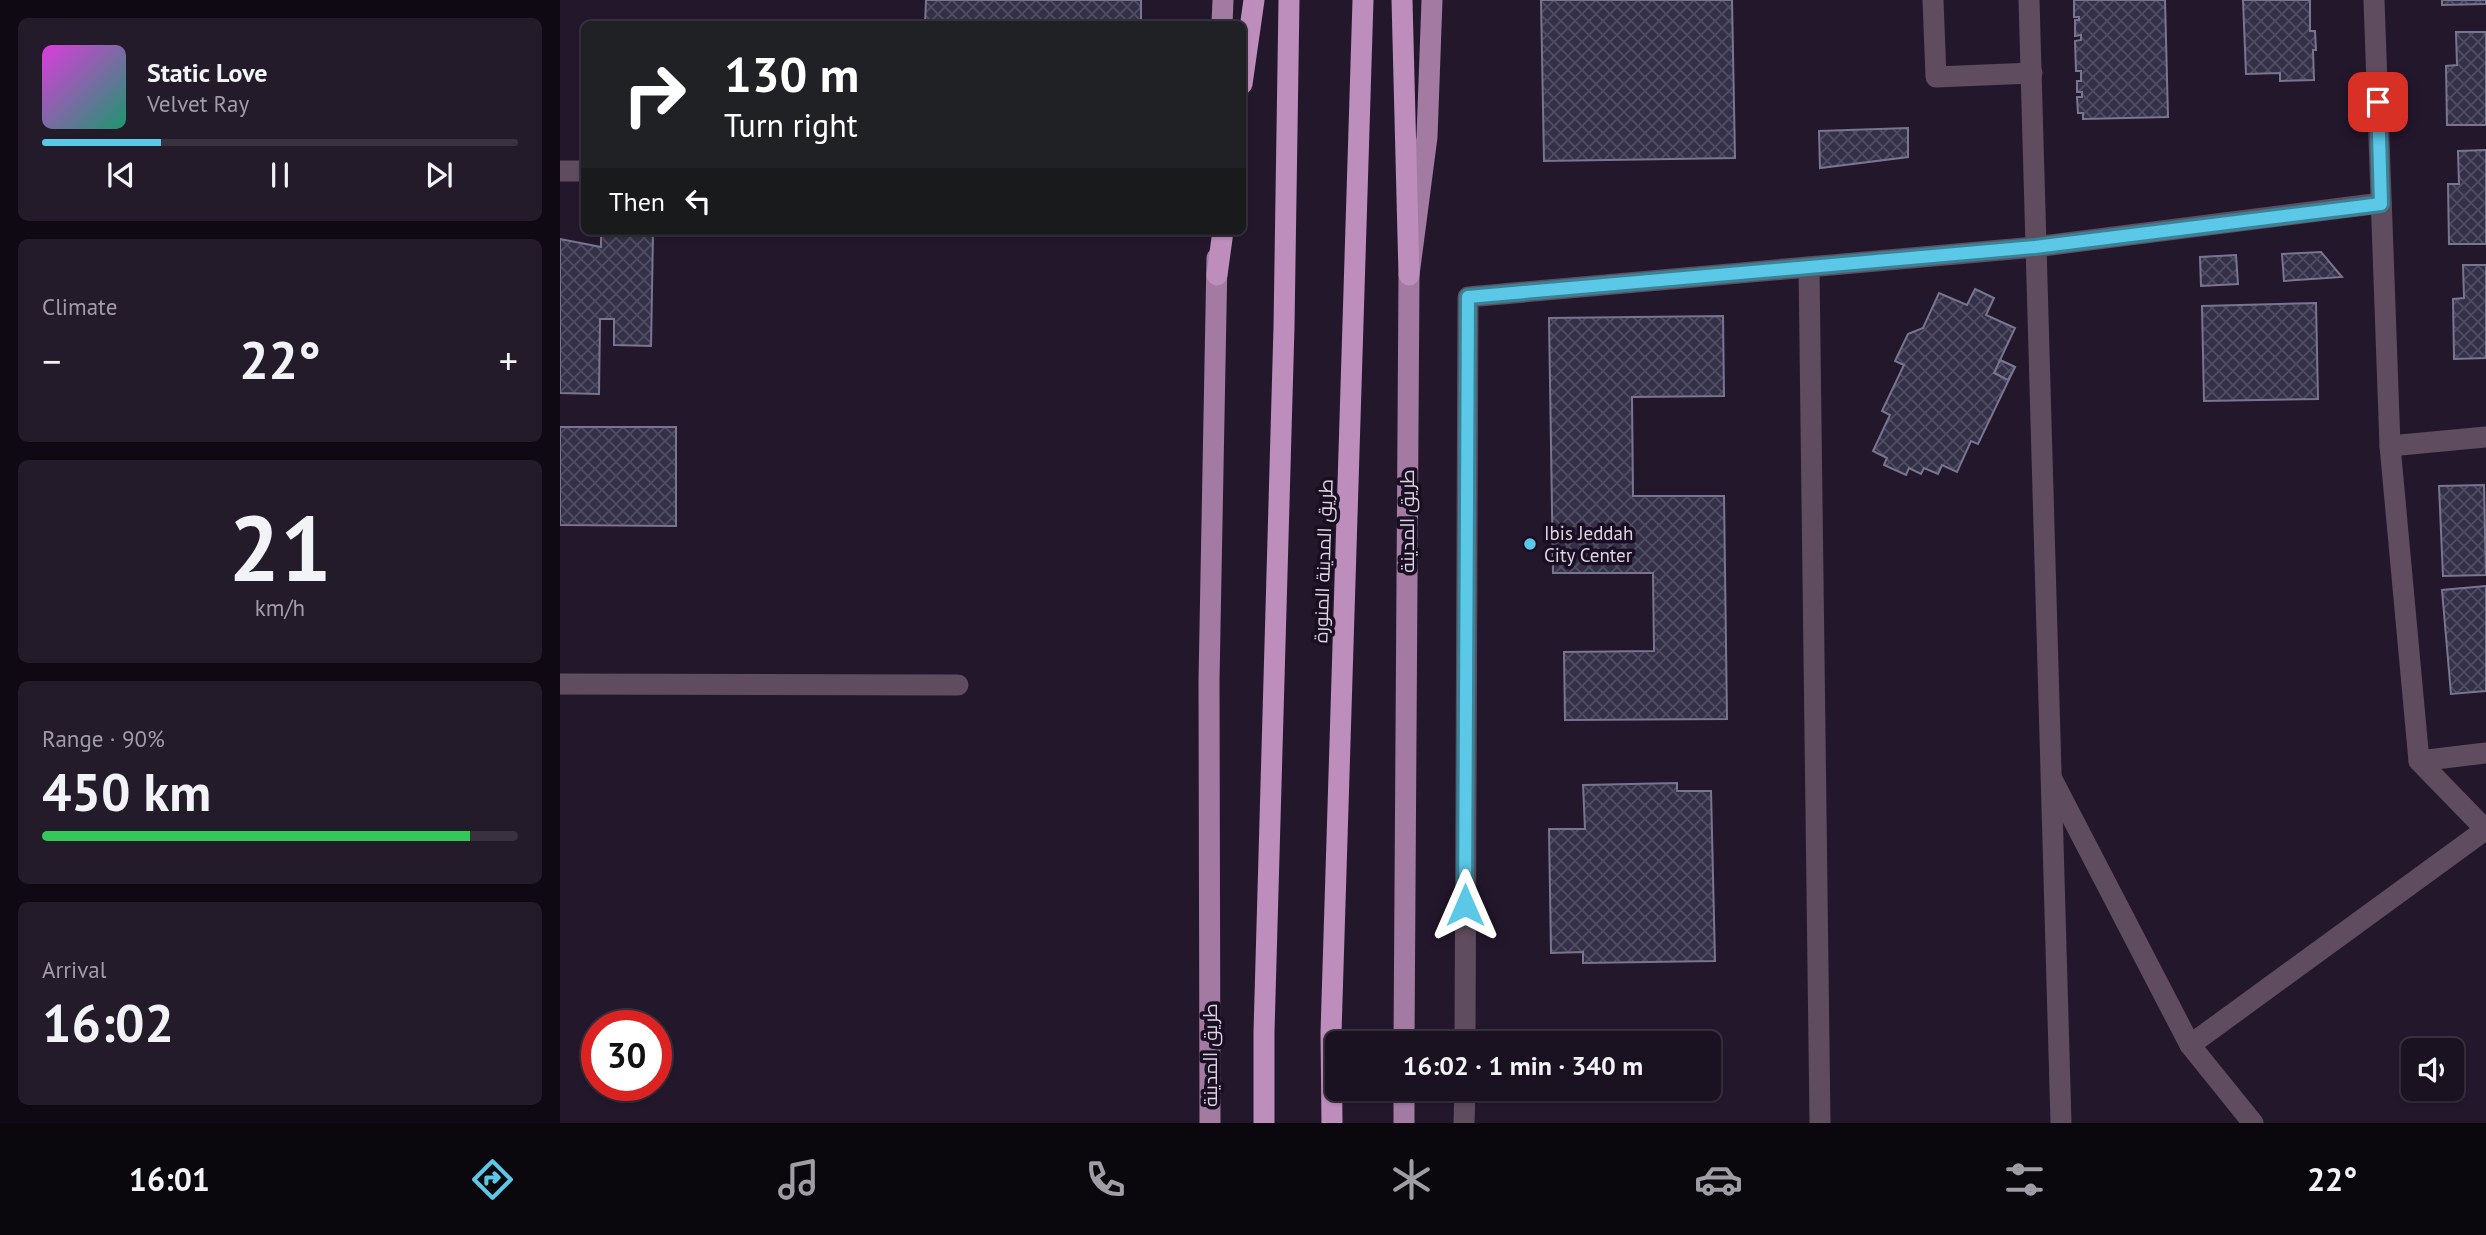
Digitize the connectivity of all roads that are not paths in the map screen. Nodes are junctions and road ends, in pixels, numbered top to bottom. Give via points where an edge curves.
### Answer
1 (1223, 0) edge
2 (1254, 0) edge
3 (1289, 0) edge
4 (1363, 0) edge
5 (1402, 0) edge
6 (1432, 0) edge
7 (1933, 0) edge
8 (2029, 0) edge
9 (2374, 0) edge
10 (1222, 21) edge
11 (1246, 56) edge
12 (2032, 73) junction
13 (560, 171) edge
14 (581, 172) edge
15 (2381, 204) junction
16 (1217, 235) edge
17 (1222, 235) edge
18 (2035, 247) junction
19 (1809, 267) junction
20 (1217, 275) junction
21 (1409, 275) junction
22 (2486, 437) edge
23 (2390, 446) junction
24 (560, 684) edge
25 (958, 685) dead end
26 (2486, 754) edge
27 (2419, 761) junction
28 (2050, 776) junction
29 (2486, 830) edge
30 (1404, 1031) edge
31 (1465, 1031) edge
32 (2190, 1045) junction
33 (1404, 1101) edge
34 (1465, 1101) edge
35 (1210, 1123) edge
36 (1264, 1123) edge
37 (1332, 1123) edge
38 (1404, 1123) edge
39 (1464, 1123) edge
40 (1820, 1123) edge
41 (2061, 1123) edge
42 (2253, 1123) edge

1 - 10 main road
2 - 11 highway
3 - 36 highway
4 - 37 highway, طريق المدينة المنورة
5 - 21 highway
6 - 21 main road, طريق المدينة via 1427,137
7 - 12 street via 1936,77
8 - 12 street
9 - 15 street
12 - 18 street
13 - 14 street
15 - 18 street
15 - 23 street
16 - 20 main road, طريق المدينة
17 - 20 highway
18 - 19 street
18 - 28 street
19 - 31 street via 1468,297
19 - 40 street
20 - 35 main road, طريق المدينة via 1209,681
21 - 30 main road, طريق المدينة
22 - 23 street
23 - 27 street
24 - 25 street
26 - 27 street
27 - 29 street
28 - 32 street
28 - 41 street
29 - 32 street
32 - 42 street
33 - 38 main road
34 - 39 street

